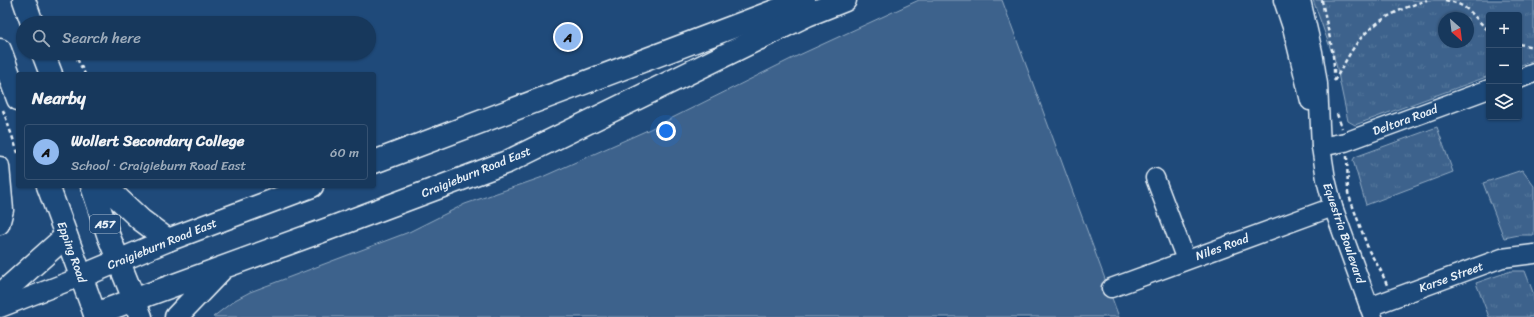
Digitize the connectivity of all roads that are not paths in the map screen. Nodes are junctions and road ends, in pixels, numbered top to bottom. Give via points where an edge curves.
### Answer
1 (24, 0) edge
2 (804, 0) edge
3 (845, 0) edge
4 (1283, 0) edge
5 (1301, 0) edge
6 (30, 16) edge
7 (0, 50) edge
8 (46, 60) edge
9 (50, 72) edge
10 (1534, 73) edge
11 (1522, 78) edge
12 (1486, 91) edge
13 (10, 104) edge
14 (1321, 147) junction
15 (376, 161) edge
16 (0, 166) edge
17 (1155, 178) dead end
18 (49, 188) edge
19 (93, 188) edge
20 (107, 188) edge
21 (307, 188) edge
22 (1333, 206) junction
23 (0, 225) edge
24 (66, 236) junction
25 (168, 240) junction
26 (1534, 254) edge
27 (1186, 260) junction
28 (118, 261) junction
29 (223, 267) junction
30 (80, 277) junction
31 (1111, 288) dead end
32 (0, 295) edge
33 (0, 308) edge
34 (137, 308) edge
35 (1371, 312) edge
36 (92, 316) edge
37 (176, 317) edge

1 - 6 main road
2 - 15 main road
3 - 29 main road, Craigieburn Road East via 807,15 507,162
4 - 14 street, Equestria Boulevard
5 - 14 street, Equestria Boulevard via 1318,84
7 - 13 main road
8 - 9 main road
10 - 11 street
12 - 14 street, Deltora Road via 1343,133
14 - 22 street, Equestria Boulevard
16 - 23 street via 4,210
17 - 27 street
18 - 24 main road, Epping Road
19 - 28 main road, A57
20 - 25 main road via 141,220
21 - 25 main road, Craigieburn Road East
22 - 27 street, Niles Road
22 - 35 street, Equestria Boulevard
24 - 30 main road, Epping Road
24 - 32 main road
25 - 28 main road, Craigieburn Road East
26 - 35 street, Karse Street via 1502,258 1392,298
27 - 31 street, Niles Road
28 - 30 main road, Craigieburn Road East
28 - 34 main road
29 - 34 main road, Craigieburn Road East
29 - 37 main road
30 - 33 street
30 - 36 main road, Epping Road
34 - 36 main road, Craigieburn Road East

